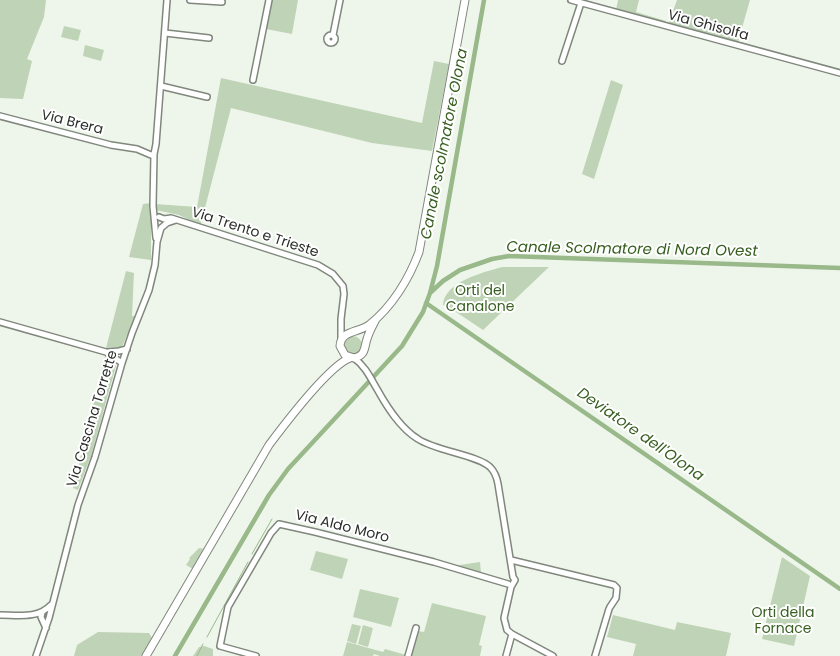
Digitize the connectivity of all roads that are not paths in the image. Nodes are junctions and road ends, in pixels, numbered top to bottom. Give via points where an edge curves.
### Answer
1 (167, 0) edge
2 (190, 0) edge
3 (268, 0) edge
4 (340, 0) edge
5 (571, 0) edge
6 (464, 1) edge
7 (222, 2) dead end
8 (581, 3) junction
9 (165, 33) junction
10 (333, 35) dead end
11 (209, 38) dead end
12 (562, 61) dead end
13 (840, 73) edge
14 (253, 80) dead end
15 (161, 86) junction
16 (207, 98) dead end
17 (0, 116) edge
18 (153, 152) junction
19 (159, 222) junction
20 (340, 319) junction
21 (376, 319) junction
22 (0, 322) edge
23 (352, 332) junction
24 (341, 340) junction
25 (365, 342) junction
26 (127, 349) junction
27 (341, 349) junction
28 (364, 351) junction
29 (106, 352) junction
30 (352, 358) junction
31 (122, 364) junction
32 (333, 370) junction
33 (366, 370) junction
34 (511, 560) junction
35 (510, 581) junction
36 (0, 615) edge
37 (45, 616) junction
38 (416, 628) dead end
39 (512, 634) junction
40 (36, 656) edge
41 (146, 656) edge
42 (256, 656) edge
43 (408, 656) edge
44 (506, 656) edge
45 (553, 656) edge
46 (595, 656) edge

1 - 9 street
2 - 7 street
3 - 14 street
4 - 10 street
5 - 8 street, Via Ghisolfa
6 - 21 main road via 418,252 403,286
8 - 12 street
8 - 13 street, Via Ghisolfa
9 - 11 street
9 - 15 street
15 - 16 street
15 - 18 street via 157,140
17 - 18 street, Via Brera via 111,145
18 - 19 street via 153,208
19 - 20 street, Via Trento e Trieste via 178,220 324,268 343,286
19 - 26 street, Via Cascina Torrette via 149,290
20 - 23 street via 342,326
20 - 24 street, Via Trento e Trieste
21 - 23 main road
21 - 25 main road
22 - 29 street
23 - 24 main road
23 - 25 main road via 361,335
24 - 27 main road
25 - 28 main road
26 - 29 street
26 - 31 street, Via Cascina Torrette
27 - 30 main road
27 - 32 main road
28 - 30 main road
28 - 33 street
29 - 31 street
30 - 32 main road via 342,361
30 - 33 street
31 - 37 street, Via Cascina Torrette via 78,505 52,604
32 - 41 main road via 269,445
33 - 34 street via 397,420 413,436 427,445 479,461 492,470 498,484
34 - 35 street
34 - 46 street via 610,584 614,595
35 - 39 street via 504,618 507,630
35 - 42 street, Via Aldo Moro via 285,524 276,526 228,607 220,646
36 - 37 street
37 - 40 street via 46,628
38 - 43 street
39 - 44 street
39 - 45 street

